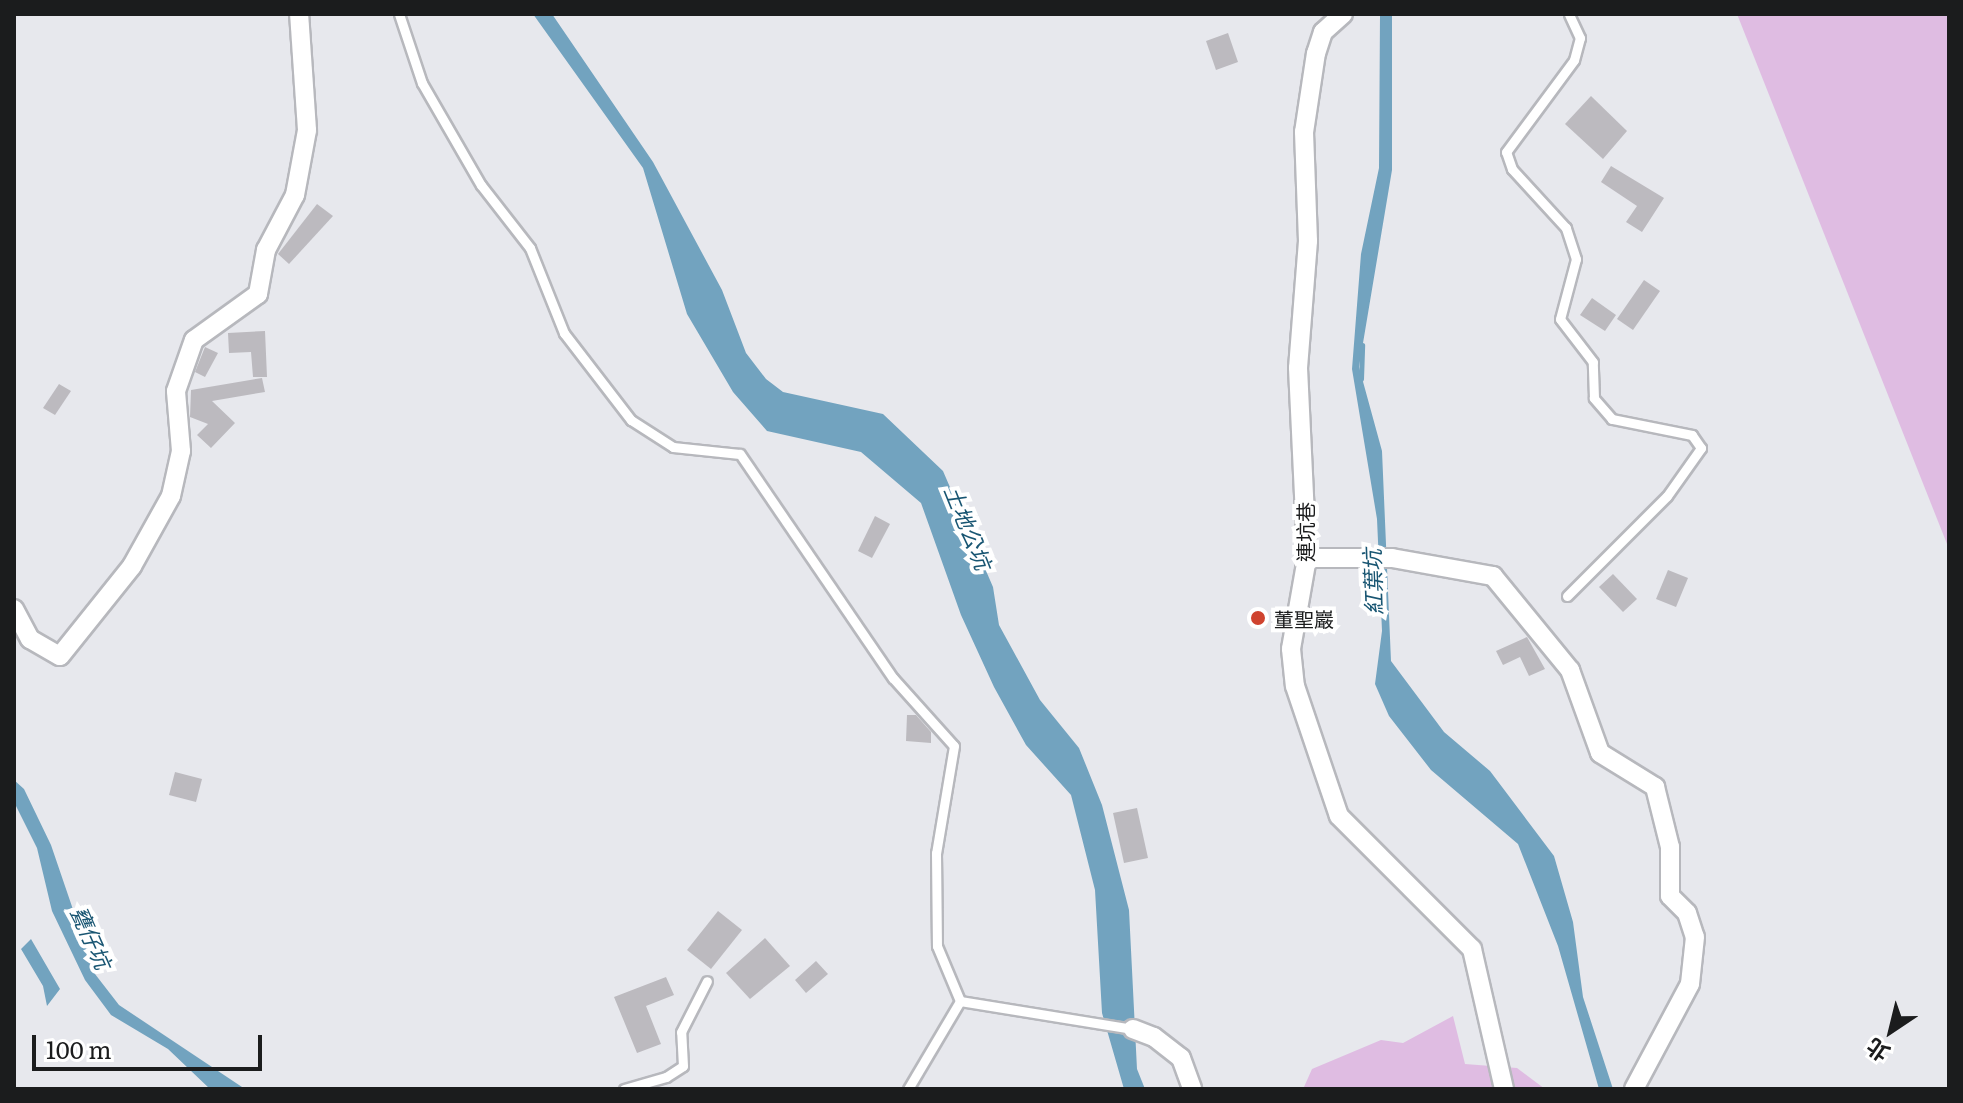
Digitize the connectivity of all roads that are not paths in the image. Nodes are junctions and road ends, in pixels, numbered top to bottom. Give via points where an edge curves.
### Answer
1 (299, 14) edge
2 (399, 14) edge
3 (1343, 14) edge
4 (1569, 14) edge
5 (1307, 558) junction
6 (1567, 596) dead end
7 (14, 609) edge
8 (707, 981) dead end
9 (960, 1001) junction
10 (1133, 1029) joint
11 (624, 1089) edge
12 (908, 1089) edge
13 (1192, 1089) edge
14 (1504, 1089) edge
15 (1634, 1089) edge

1 - 7 street via 307,130 295,195 266,250 258,294 194,340 176,391 181,451 171,496 132,566 60,656 30,639
2 - 9 lane via 422,83 481,185 530,248 564,333 631,420 673,447 740,454 893,678 954,746 936,853 937,946
3 - 5 street, 連坑巷 via 1323,32 1304,132 1308,241 1298,368
4 - 6 lane via 1580,38 1574,60 1506,152 1512,169 1566,228 1576,259 1560,319 1593,362 1594,398 1612,419 1692,435 1701,448 1667,496
5 - 14 street, 連坑巷 via 1292,661 1295,686 1339,816 1472,949
5 - 15 street via 1392,558 1493,576 1570,670 1600,753 1655,787 1670,847 1670,896 1687,913 1695,950 1690,984
8 - 11 lane via 681,1032 683,1066 666,1077
9 - 10 lane
9 - 12 lane
10 - 13 street via 1154,1037 1181,1058

